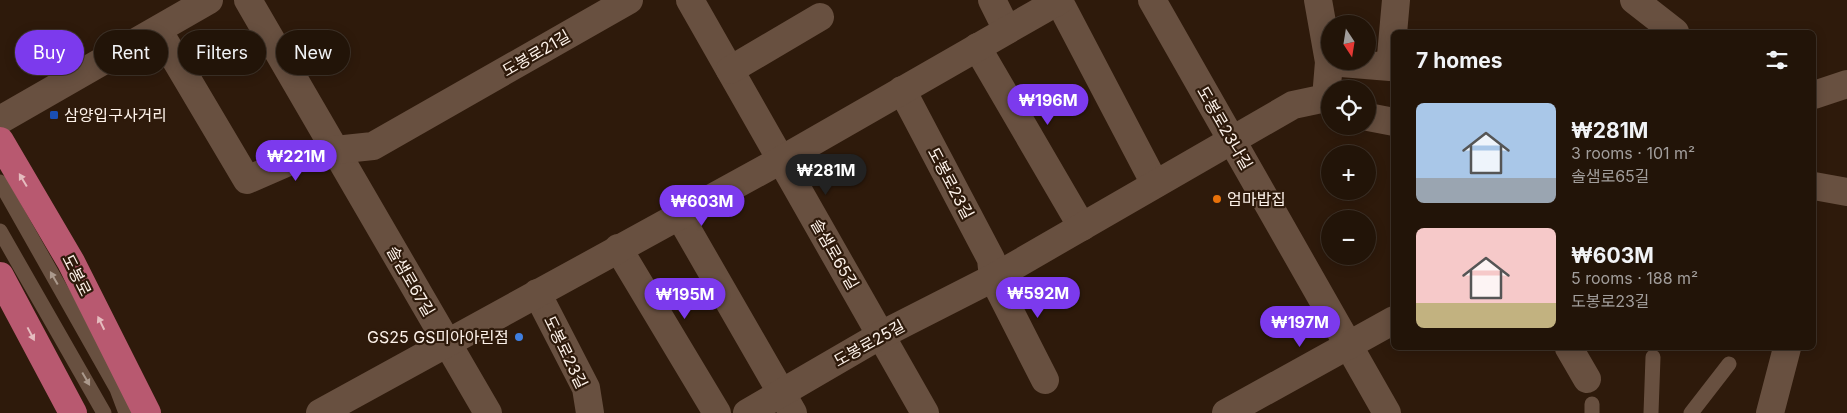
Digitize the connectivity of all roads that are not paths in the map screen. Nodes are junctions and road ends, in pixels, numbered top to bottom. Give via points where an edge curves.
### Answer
1 (209, 0) edge
2 (248, 0) edge
3 (629, 0) edge
4 (690, 0) edge
5 (992, 0) edge
6 (1059, 0) edge
7 (1152, 0) edge
8 (1318, 0) edge
9 (1396, 0) edge
10 (1634, 0) edge
11 (820, 17) dead end
12 (1321, 17) edge
13 (158, 30) edge
14 (1007, 30) junction
15 (1393, 30) edge
16 (1672, 30) edge
17 (168, 47) edge
18 (977, 48) junction
19 (1391, 56) edge
20 (94, 66) edge
21 (1376, 66) edge
22 (730, 70) junction
23 (902, 90) junction
24 (1321, 101) edge
25 (1376, 119) edge
26 (0, 120) edge
27 (1391, 121) edge
28 (1232, 140) junction
29 (0, 141) edge
30 (335, 150) junction
31 (781, 160) junction
32 (0, 182) edge
33 (1155, 184) junction
34 (1816, 186) edge
35 (1847, 192) edge
36 (679, 215) junction
37 (1082, 227) junction
38 (0, 231) edge
39 (618, 248) junction
40 (0, 276) edge
41 (993, 278) junction
42 (537, 293) junction
43 (1391, 322) edge
44 (881, 335) junction
45 (448, 344) junction
46 (1349, 344) junction
47 (1571, 350) edge
48 (1786, 350) edge
49 (1652, 357) dead end
50 (1729, 364) dead end
51 (1045, 380) dead end
52 (1591, 399) edge
53 (788, 403) edge
54 (1269, 403) edge
55 (72, 413) edge
56 (104, 413) edge
57 (126, 413) edge
58 (147, 413) edge
59 (320, 413) edge
60 (488, 413) edge
61 (590, 413) edge
62 (717, 413) edge
63 (747, 413) edge
64 (925, 413) edge
65 (1226, 413) edge
66 (1386, 413) edge
67 (1651, 413) edge
68 (1691, 413) edge
69 (1770, 413) edge

1 - 13 street
2 - 30 street, 솔샘로67길
3 - 30 street, 도봉로21길 via 373,146
4 - 22 street, 솔샘로65길
5 - 14 street
6 - 14 street
6 - 33 street
7 - 28 street, 도봉로23나길
8 - 12 street
9 - 15 street
10 - 16 street
11 - 22 street
14 - 18 street
17 - 30 street via 247,180 300,157
18 - 23 street
18 - 37 street
19 - 21 street via 1390,67
20 - 26 street
22 - 31 street, 솔샘로65길
23 - 31 street
23 - 41 street, 도봉로23길 via 991,259
24 - 28 street, 도봉로25길 via 1294,105
25 - 27 street
28 - 33 street, 도봉로25길
28 - 46 street, 도봉로23나길
58 -> 29 main road, 도봉로 via 71,262
30 - 45 street, 솔샘로67길
31 - 36 street
31 - 44 street, 솔샘로65길
57 -> 32 lane via 117,389
33 - 37 street, 도봉로25길
34 - 35 street
36 - 39 street
36 - 53 street
37 - 41 street, 도봉로25길
38 -> 56 lane
39 - 42 street
39 - 62 street
40 -> 55 main road
41 - 44 street, 도봉로25길
41 - 51 street
42 - 45 street
42 - 61 street, 도봉로23길 via 586,388
43 - 46 street
44 - 53 street, 도봉로25길
44 - 64 street, 솔샘로65길
45 - 59 street
45 - 60 street, 솔샘로67길
46 - 54 street
46 - 66 street, 도봉로23나길
47 - 52 street
48 - 69 street
49 - 67 lane
50 - 68 lane
53 - 63 street, 도봉로25길
54 - 65 street

